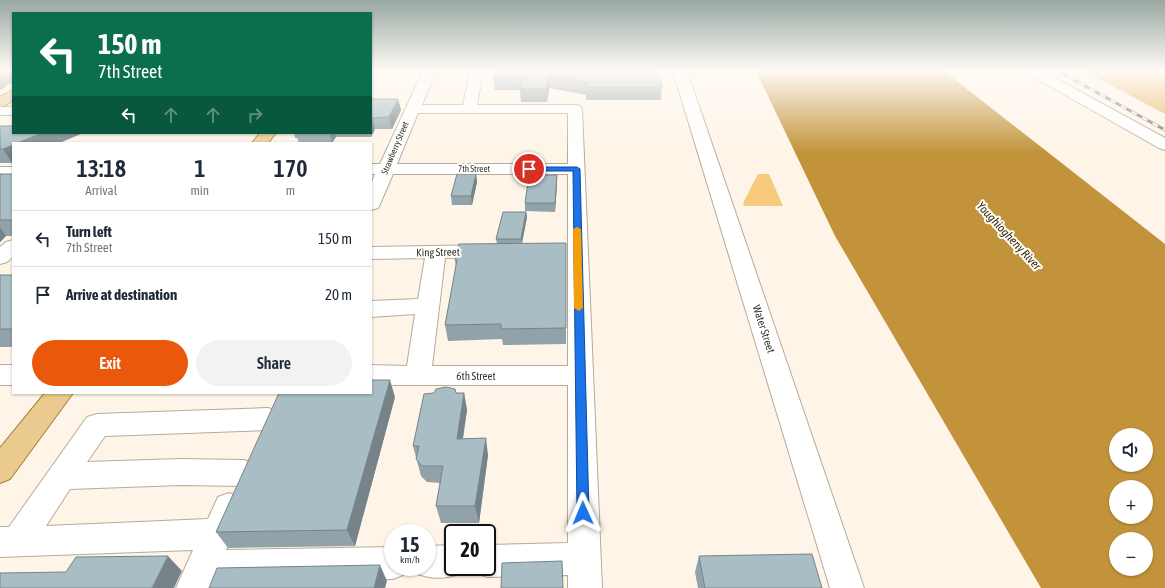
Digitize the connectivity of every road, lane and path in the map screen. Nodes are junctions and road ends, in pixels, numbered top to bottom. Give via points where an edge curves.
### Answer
1 (413, 98) edge
2 (471, 98) edge
3 (689, 98) edge
4 (1082, 98) edge
5 (409, 106) junction
6 (469, 109) junction
7 (0, 111) edge
8 (12, 111) edge
9 (267, 134) edge
10 (261, 142) edge
11 (1165, 145) edge
12 (379, 169) edge
13 (577, 169) junction
14 (0, 172) edge
15 (12, 172) edge
16 (372, 200) edge
17 (12, 247) edge
18 (506, 251) edge
19 (372, 253) edge
20 (435, 257) junction
21 (0, 258) edge
22 (372, 266) edge
23 (428, 306) junction
24 (372, 309) edge
25 (0, 375) edge
26 (12, 375) edge
27 (372, 375) edge
28 (418, 375) junction
29 (581, 376) junction
30 (59, 394) edge
31 (280, 394) edge
32 (268, 419) junction
33 (0, 470) edge
34 (244, 473) junction
35 (62, 476) junction
36 (217, 534) junction
37 (8, 542) edge
38 (496, 562) edge
39 (384, 564) edge
40 (584, 573) edge
41 (198, 578) edge
42 (847, 588) edge

1 - 5 street, Strawberry Street
2 - 6 street
3 - 42 street, Water Street
4 - 11 street
5 - 6 street
5 - 12 street, Strawberry Street
6 - 13 street via 575,109
7 - 8 street
9 - 10 main road
12 - 13 street, 7th Street
12 - 16 street, Strawberry Street
13 - 29 street via 569,250
14 - 15 street
17 - 21 street
18 - 20 street, King Street
19 - 20 street, King Street
20 - 22 street
20 - 23 street
23 - 24 street
23 - 28 street
25 - 26 street
27 - 28 street, 6th Street
28 - 29 street, 6th Street
29 - 40 street
30 - 33 main road
31 - 32 street
32 - 34 street
32 - 35 street via 97,425
34 - 35 street via 181,472
34 - 36 street
35 - 37 street
36 - 37 street
36 - 41 street
38 - 40 street
39 - 41 street

